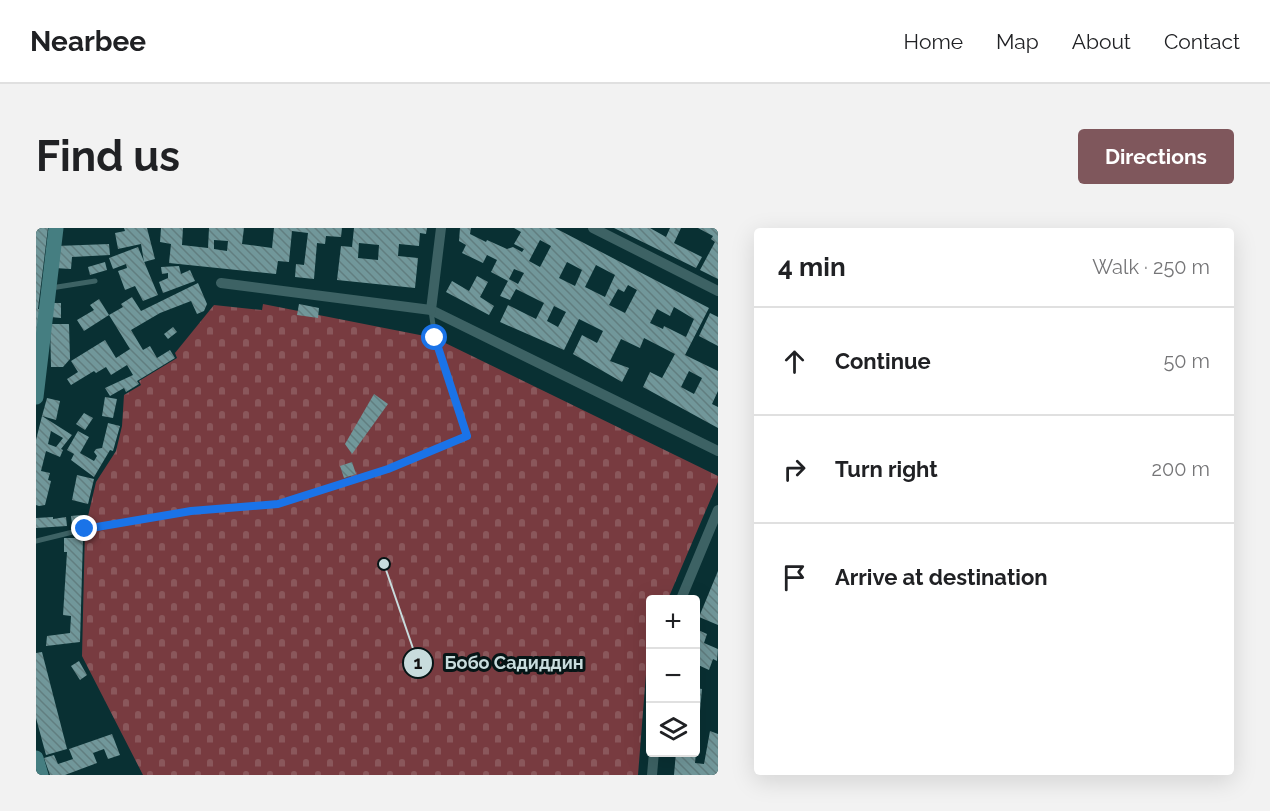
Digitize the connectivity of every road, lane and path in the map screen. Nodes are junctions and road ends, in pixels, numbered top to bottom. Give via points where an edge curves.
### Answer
1 (56, 228) edge
2 (441, 228) edge
3 (593, 228) edge
4 (95, 281) dead end
5 (220, 283) dead end
6 (51, 288) junction
7 (718, 291) edge
8 (431, 310) junction
9 (37, 390) edge
10 (718, 451) edge
11 (718, 510) edge
12 (36, 541) edge
13 (683, 595) edge
14 (654, 757) edge
15 (36, 758) edge
16 (41, 775) edge
17 (652, 775) edge

1 - 6 street
2 - 8 street
3 - 7 street
4 - 6 lane
5 - 8 street
6 - 9 street
8 - 10 street
8 - 12 lane via 435,338 467,436 388,469 278,504 191,511
11 - 13 street
14 - 17 street
15 - 16 street

